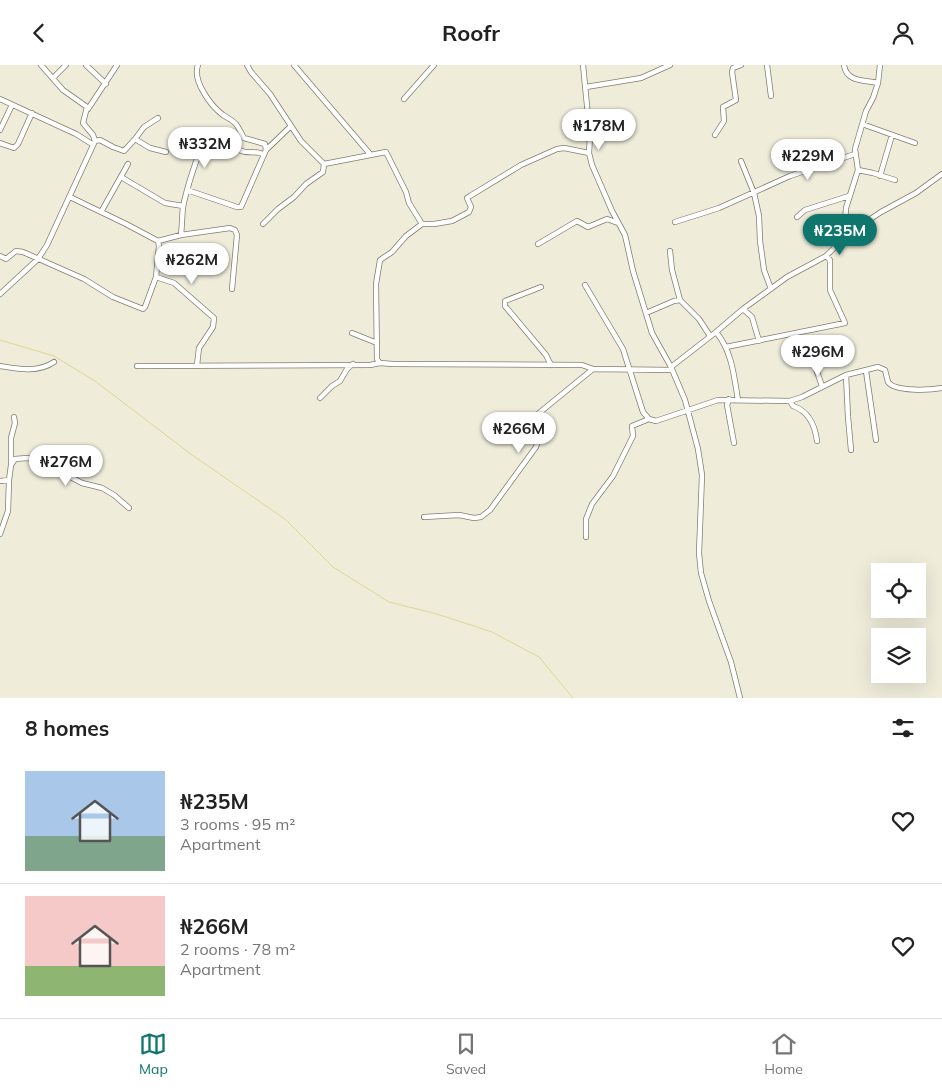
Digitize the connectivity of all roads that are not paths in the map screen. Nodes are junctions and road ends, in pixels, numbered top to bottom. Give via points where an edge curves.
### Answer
1 (41, 65) edge
2 (66, 65) edge
3 (86, 65) edge
4 (117, 65) edge
5 (198, 65) edge
6 (247, 65) edge
7 (294, 65) edge
8 (434, 65) edge
9 (583, 65) edge
10 (670, 65) edge
11 (741, 65) edge
12 (767, 65) edge
13 (844, 65) edge
14 (880, 65) edge
15 (53, 78) junction
16 (616, 81) dead end
17 (878, 83) junction
18 (106, 84) junction
19 (586, 87) junction
20 (771, 96) dead end
21 (0, 99) edge
22 (404, 99) dead end
23 (12, 105) junction
24 (88, 109) junction
25 (32, 113) junction
26 (158, 118) dead end
27 (82, 123) junction
28 (862, 124) junction
29 (291, 127) junction
30 (0, 130) edge
31 (76, 133) junction
32 (715, 135) dead end
33 (892, 135) junction
34 (135, 139) junction
35 (0, 143) edge
36 (94, 143) junction
37 (914, 143) dead end
38 (266, 150) junction
39 (166, 152) dead end
40 (589, 153) junction
41 (370, 154) junction
42 (855, 154) junction
43 (264, 155) junction
44 (741, 161) dead end
45 (128, 164) dead end
46 (324, 164) junction
47 (858, 170) junction
48 (942, 174) edge
49 (880, 176) junction
50 (121, 177) junction
51 (894, 180) dead end
52 (187, 190) junction
53 (754, 193) junction
54 (849, 196) junction
55 (70, 197) junction
56 (183, 206) junction
57 (101, 212) junction
58 (797, 217) dead end
59 (675, 222) dead end
60 (618, 223) junction
61 (263, 224) dead end
62 (422, 224) junction
63 (182, 235) junction
64 (845, 236) junction
65 (158, 241) junction
66 (538, 244) dead end
67 (670, 251) dead end
68 (0, 256) edge
69 (826, 256) junction
70 (38, 259) junction
71 (156, 277) junction
72 (584, 285) dead end
73 (541, 287) dead end
74 (232, 289) dead end
75 (771, 289) junction
76 (0, 294) edge
77 (680, 300) junction
78 (743, 309) junction
79 (646, 313) junction
80 (716, 332) junction
81 (352, 333) dead end
82 (710, 336) junction
83 (759, 341) junction
84 (377, 343) junction
85 (726, 347) junction
86 (813, 347) dead end
87 (54, 362) dead end
88 (380, 363) junction
89 (354, 364) junction
90 (197, 365) junction
91 (551, 365) junction
92 (0, 366) edge
93 (137, 366) dead end
94 (671, 368) junction
95 (593, 369) junction
96 (629, 370) junction
97 (866, 371) junction
98 (846, 375) junction
99 (822, 386) junction
100 (942, 388) edge
101 (320, 398) dead end
102 (729, 399) junction
103 (738, 400) junction
104 (790, 401) junction
105 (688, 411) junction
106 (14, 417) dead end
107 (649, 419) junction
108 (876, 440) dead end
109 (817, 441) dead end
110 (734, 443) dead end
111 (851, 450) dead end
112 (11, 465) junction
113 (0, 481) edge
114 (9, 481) junction
115 (129, 508) dead end
116 (424, 517) dead end
117 (0, 534) edge
118 (586, 537) dead end
119 (740, 698) edge

1 - 15 street
2 - 15 street
3 - 18 street
4 - 18 street
5 - 38 street via 197,78 205,94 222,114 236,124 244,138 265,144
6 - 29 street
7 - 41 street
8 - 22 street
9 - 19 street
10 - 19 street via 641,78
11 - 32 street via 732,72 736,100 723,107 724,121
12 - 20 street
13 - 17 street via 851,78
14 - 17 street
15 - 24 street
16 - 19 street
17 - 28 street
18 - 24 street
19 - 40 street
21 - 23 street
23 - 25 street
23 - 30 street
24 - 27 street
25 - 31 street
25 - 35 street via 14,148
26 - 34 street via 144,127
27 - 31 street
27 - 36 street via 94,135
28 - 33 street
28 - 42 street
29 - 38 street
29 - 46 street
31 - 36 street
33 - 37 street
33 - 49 street
34 - 36 street via 124,151 100,140
34 - 39 street
36 - 55 street
38 - 43 street
40 - 60 street
40 - 62 street via 557,149 521,165 470,195 467,198 471,207 469,212 452,221
41 - 46 street
41 - 62 street via 386,151
42 - 47 street
42 - 53 street via 790,176
43 - 52 street via 241,207
43 - 52 street via 243,152 210,139 201,149
44 - 53 street
45 - 50 street
46 - 61 street via 323,172
47 - 49 street
47 - 54 street
48 - 64 street
49 - 51 street
50 - 56 street via 165,203
50 - 57 street
52 - 56 street
53 - 59 street via 719,209
53 - 75 street via 764,270
54 - 58 street via 806,210
54 - 64 street
55 - 57 street
55 - 70 street
56 - 63 street
57 - 65 street
60 - 66 street via 607,219 588,227 577,221
60 - 79 street via 625,235
62 - 84 street via 378,263
63 - 65 street
63 - 74 street via 235,230
64 - 69 street
65 - 71 street
67 - 77 street
68 - 70 street via 6,259 18,251
69 - 75 street
69 - 83 street via 830,260 830,290 845,323
70 - 71 street via 140,309 145,307
70 - 76 street
71 - 90 street via 174,283 214,318 213,327 199,348
72 - 96 street via 623,349
73 - 91 street via 505,301 505,305
75 - 78 street
77 - 79 street
77 - 82 street
78 - 80 street
78 - 83 street via 752,317
79 - 94 street via 652,333
80 - 82 street
80 - 85 street
81 - 84 street
82 - 94 street
83 - 85 street
84 - 88 street
85 - 103 street
86 - 99 street via 814,363
87 - 92 street via 46,368 28,370
88 - 89 street
88 - 91 street
89 - 90 street
89 - 101 street
90 - 93 street
91 - 95 street via 582,365
94 - 96 street
94 - 105 street
95 - 96 street
95 - 116 street via 539,413 536,447 490,510 474,518 459,515
96 - 107 street via 643,412
97 - 98 street
97 - 100 street via 882,367 888,384 894,387
97 - 108 street
98 - 99 street
98 - 111 street
99 - 104 street
102 - 103 street
102 - 105 street
102 - 110 street via 727,405
103 - 104 street
104 - 109 street via 808,416
105 - 107 street via 656,421
105 - 119 street via 701,468 701,573
106 - 112 street
107 - 118 street via 632,426 633,436 613,476 592,504 586,519
112 - 114 street
112 - 115 street via 15,459 27,457 38,461 82,483 102,487
113 - 114 street
114 - 117 street via 8,511

